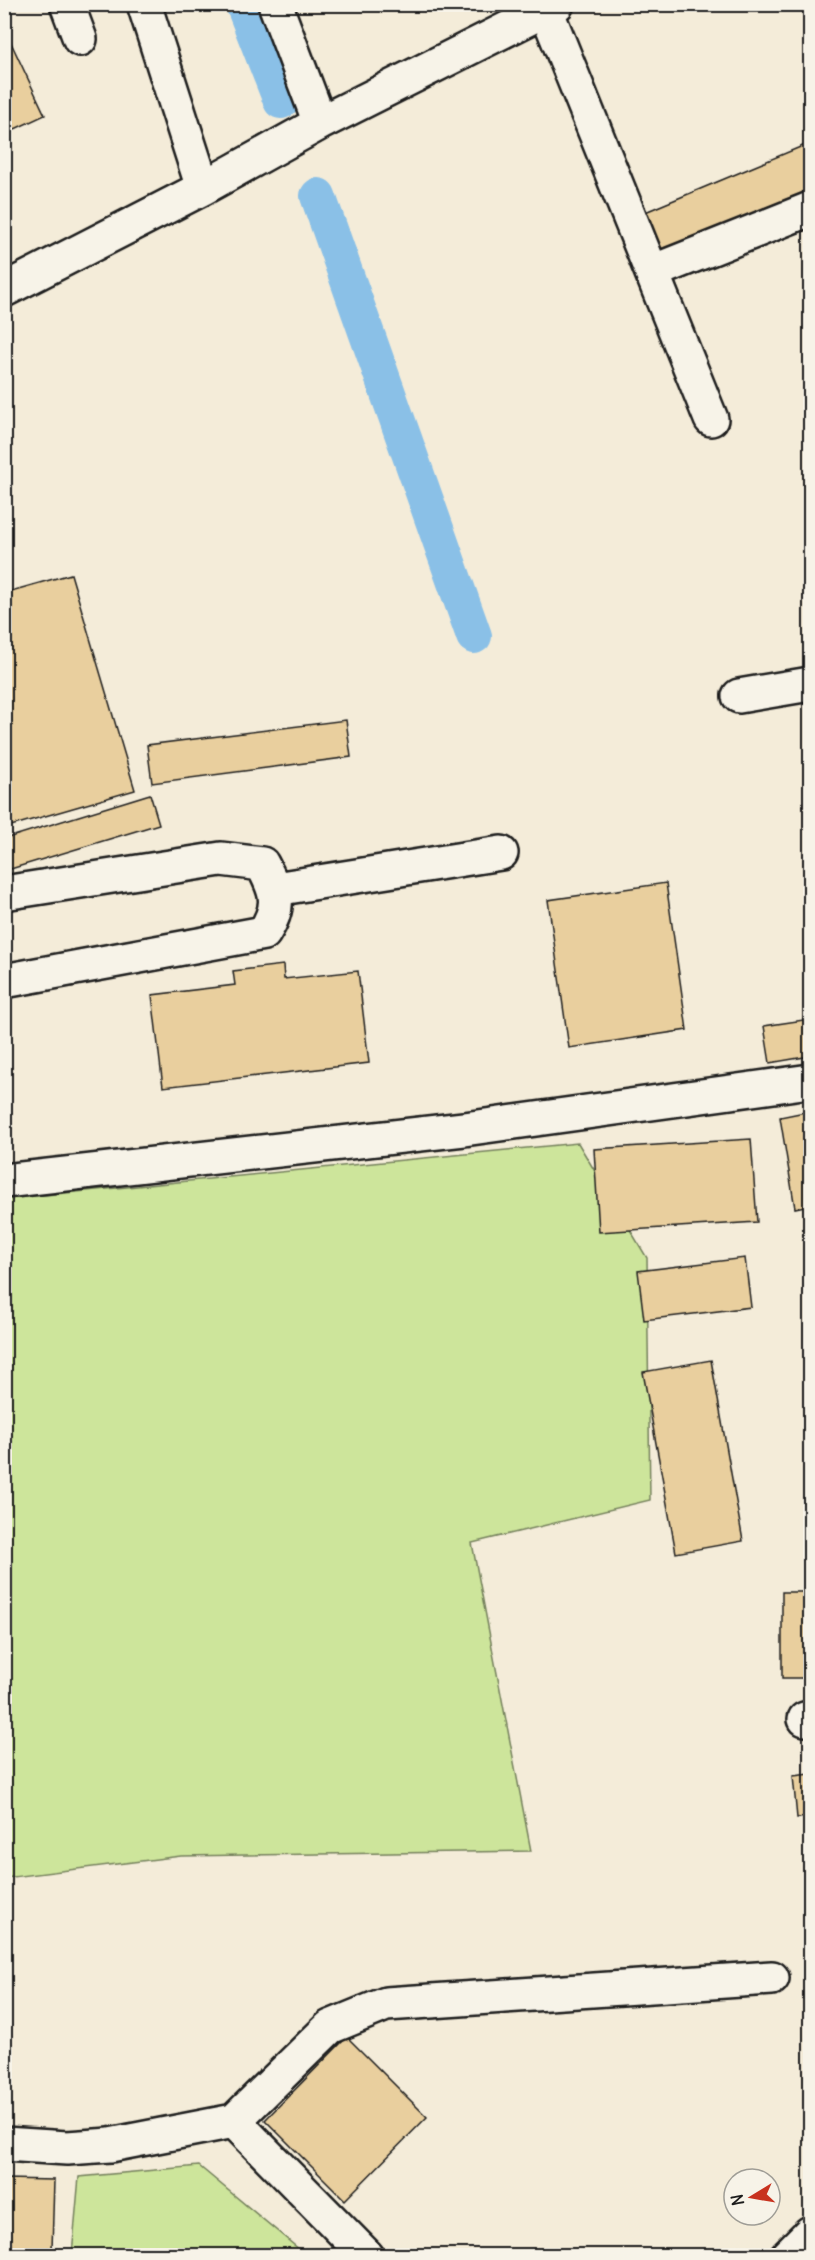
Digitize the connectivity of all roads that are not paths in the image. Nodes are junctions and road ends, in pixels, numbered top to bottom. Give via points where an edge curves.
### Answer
1 (67, 4) edge
2 (144, 4) edge
3 (275, 4) edge
4 (552, 7) edge
5 (80, 39) dead end
6 (320, 123) junction
7 (203, 189) junction
8 (810, 209) edge
9 (652, 272) junction
10 (4, 290) edge
11 (711, 419) dead end
12 (810, 684) edge
13 (739, 696) dead end
14 (501, 853) dead end
15 (275, 889) junction
16 (4, 893) edge
17 (4, 981) edge
18 (810, 1081) edge
19 (4, 1181) edge
20 (772, 1978) dead end
21 (234, 2121) junction
22 (4, 2144) edge
23 (810, 2233) edge
24 (367, 2256) edge
25 (787, 2256) edge

1 - 5 street
2 - 7 street
3 - 6 street
4 - 6 street
4 - 9 street
6 - 7 street
7 - 10 street
8 - 9 street
9 - 11 street
12 - 13 street
14 - 15 street
15 - 16 street via 262,864 221,859
15 - 17 street via 274,917 264,933
18 - 19 street via 464,1130
20 - 21 street via 386,2004 330,2027
21 - 22 street via 110,2145 67,2148
21 - 24 street
23 - 25 street

